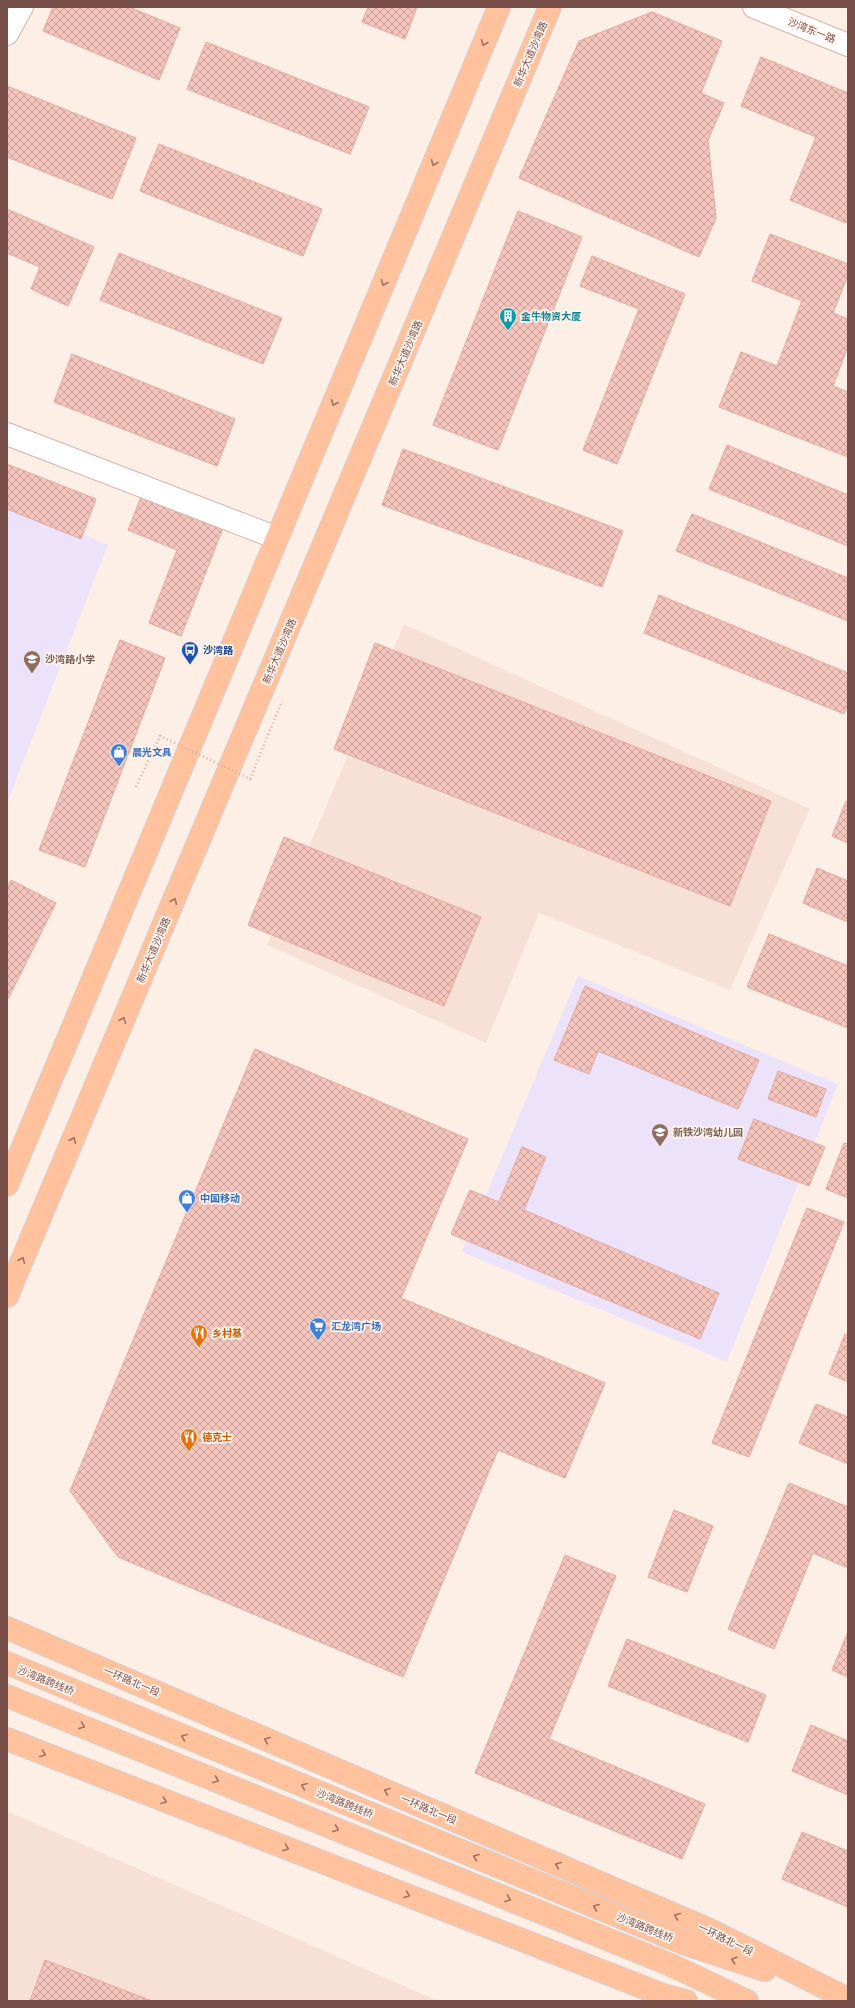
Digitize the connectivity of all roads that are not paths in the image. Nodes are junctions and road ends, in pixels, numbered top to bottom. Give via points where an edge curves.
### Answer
1 (22, 7) edge
2 (499, 7) edge
3 (550, 7) edge
4 (754, 7) edge
5 (7, 34) edge
6 (848, 45) edge
7 (9, 432) edge
8 (277, 538) junction
9 (7, 1185) edge
10 (7, 1296) edge
11 (7, 1628) edge
12 (7, 1664) edge
13 (7, 1696) edge
14 (7, 1739) edge
15 (843, 1997) edge
16 (661, 1998) edge
17 (686, 2001) edge
18 (747, 2001) edge

1 - 5 street
2 -> 8 main road
10 -> 3 main road, 新华大道沙湾路
4 - 6 street, 沙湾东一路
7 - 8 street
8 - 9 main road
15 -> 11 main road, 一环路北一段 via 710,1930
15 -> 12 main road, 沙湾路跨线桥 via 683,1943
13 -> 18 main road via 671,1965
14 -> 16 main road
16 - 17 main road

